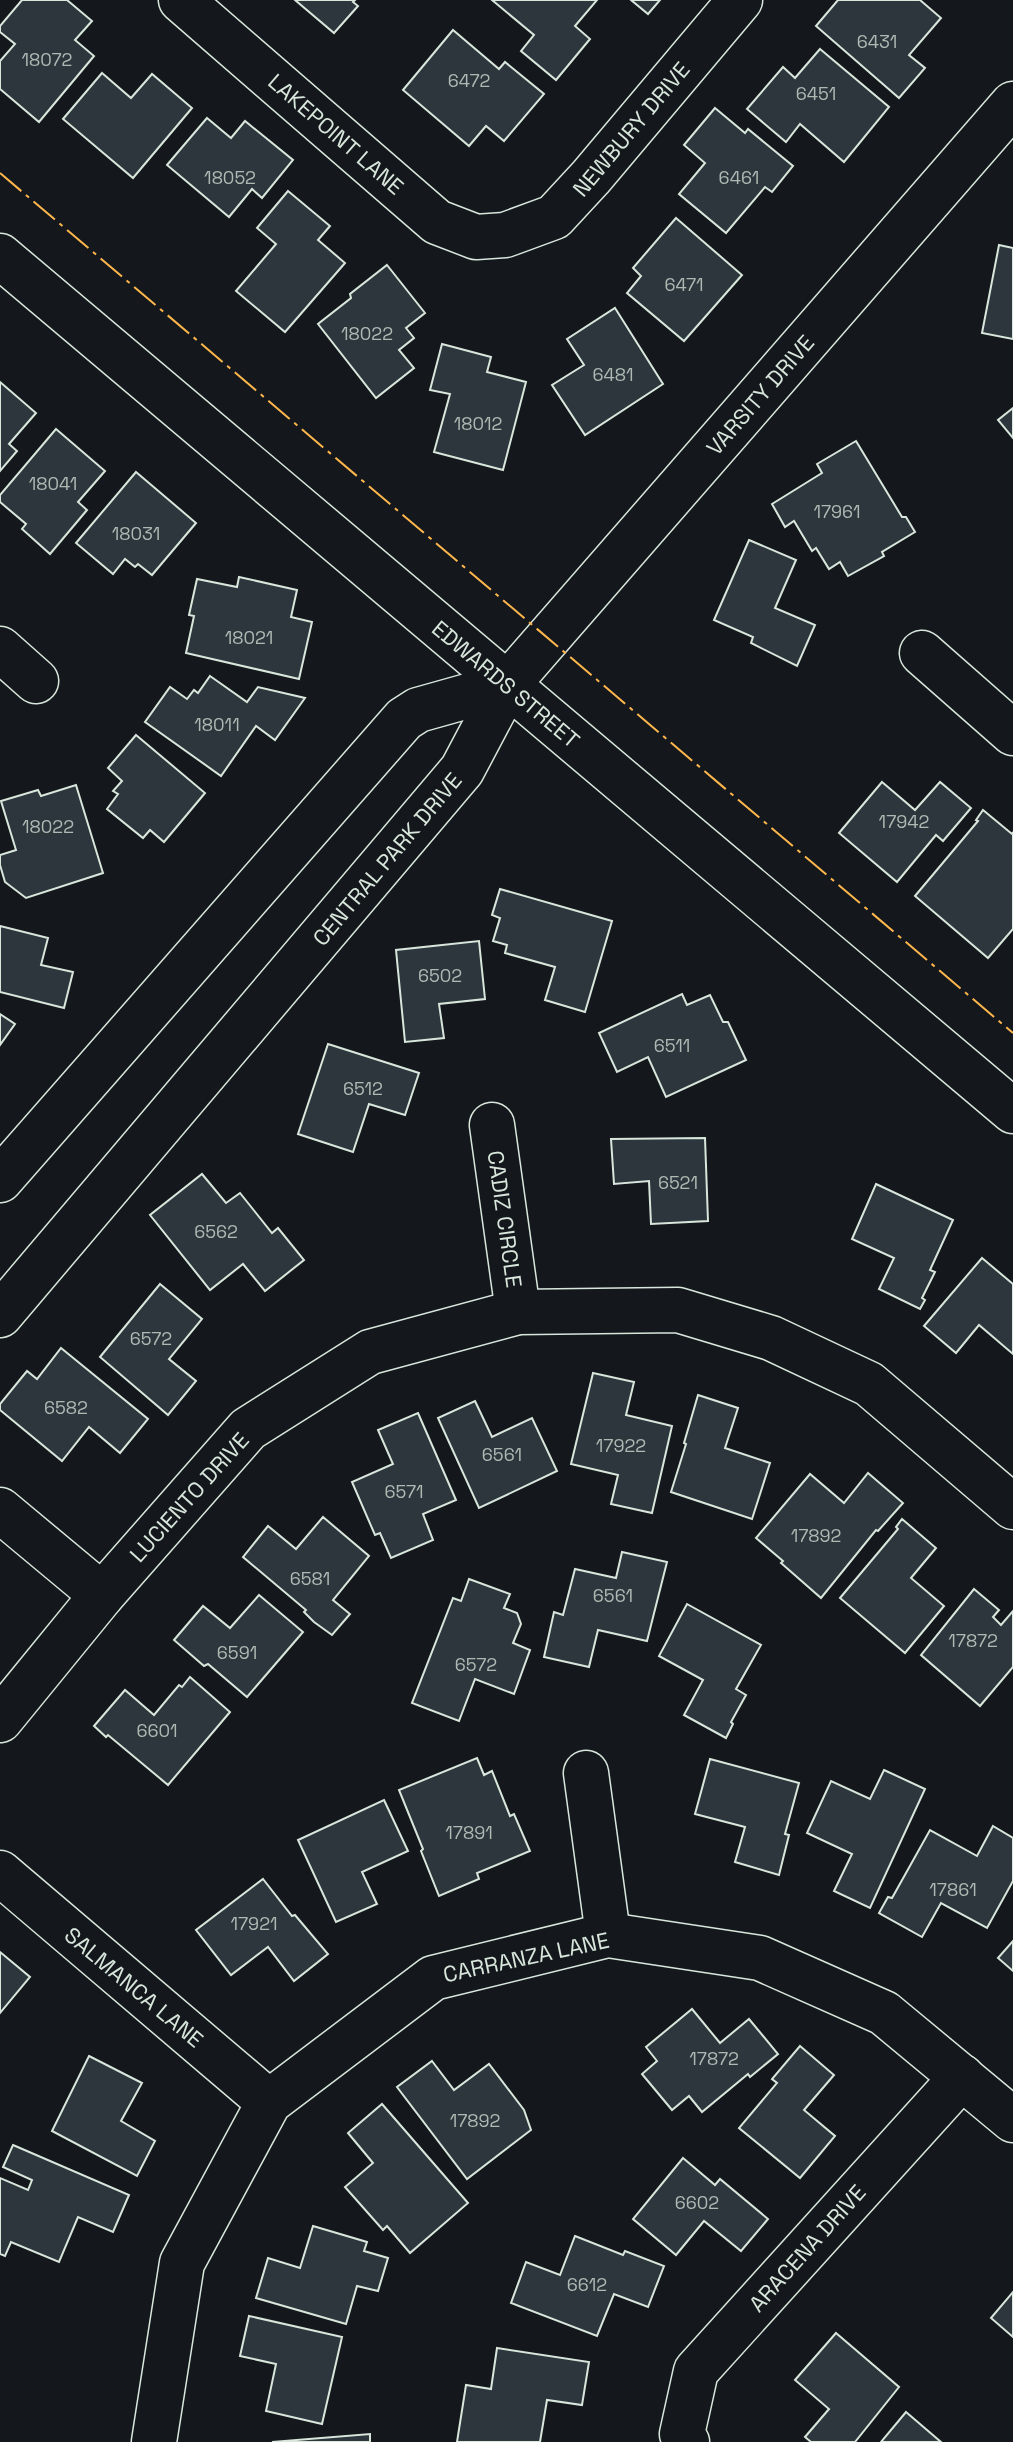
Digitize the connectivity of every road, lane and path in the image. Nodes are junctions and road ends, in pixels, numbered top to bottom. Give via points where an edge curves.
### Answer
1 (181, 0) edge
2 (740, 0) edge
3 (1013, 104) edge
4 (505, 235) joint
5 (0, 256) edge
6 (0, 649) edge
7 (922, 653) dead end
8 (36, 681) dead end
9 (507, 685) junction
10 (1013, 733) edge
11 (1013, 1111) edge
12 (492, 1125) dead end
13 (0, 1180) edge
14 (518, 1312) junction
15 (0, 1315) edge
16 (1013, 1507) edge
17 (0, 1510) edge
18 (102, 1595) junction
19 (0, 1720) edge
20 (586, 1773) dead end
21 (0, 1873) edge
22 (608, 1935) junction
23 (962, 2077) junction
24 (269, 2102) junction
25 (1013, 2120) edge
26 (684, 2438) edge
27 (154, 2442) edge

1 - 4 street, LAKEPOINT LANE via 437,222 476,237
2 - 4 street, NEWBURY DRIVE via 554,217
3 - 9 street, VARSITY DRIVE
5 - 9 street, EDWARDS STREET
6 - 8 street
7 - 10 street
9 - 11 street, EDWARDS STREET
9 - 13 street via 418,710 404,719
9 - 15 street, CENTRAL PARK DRIVE via 462,770
12 - 14 street, CADIZ CIRCLE
14 - 16 street, LUCIENTO DRIVE via 678,1310 771,1338 869,1384
14 - 18 street, LUCIENTO DRIVE via 370,1352 248,1429
17 - 18 street
18 - 19 street, LUCIENTO DRIVE
20 - 22 street
21 - 24 street, SALMANCA LANE
22 - 23 street, CARRANZA LANE via 760,1958 884,2013
22 - 24 street, CARRANZA LANE via 433,1978
23 - 25 street, CARRANZA LANE
23 - 26 street, ARACENA DRIVE via 696,2371
24 - 27 street via 182,2263

